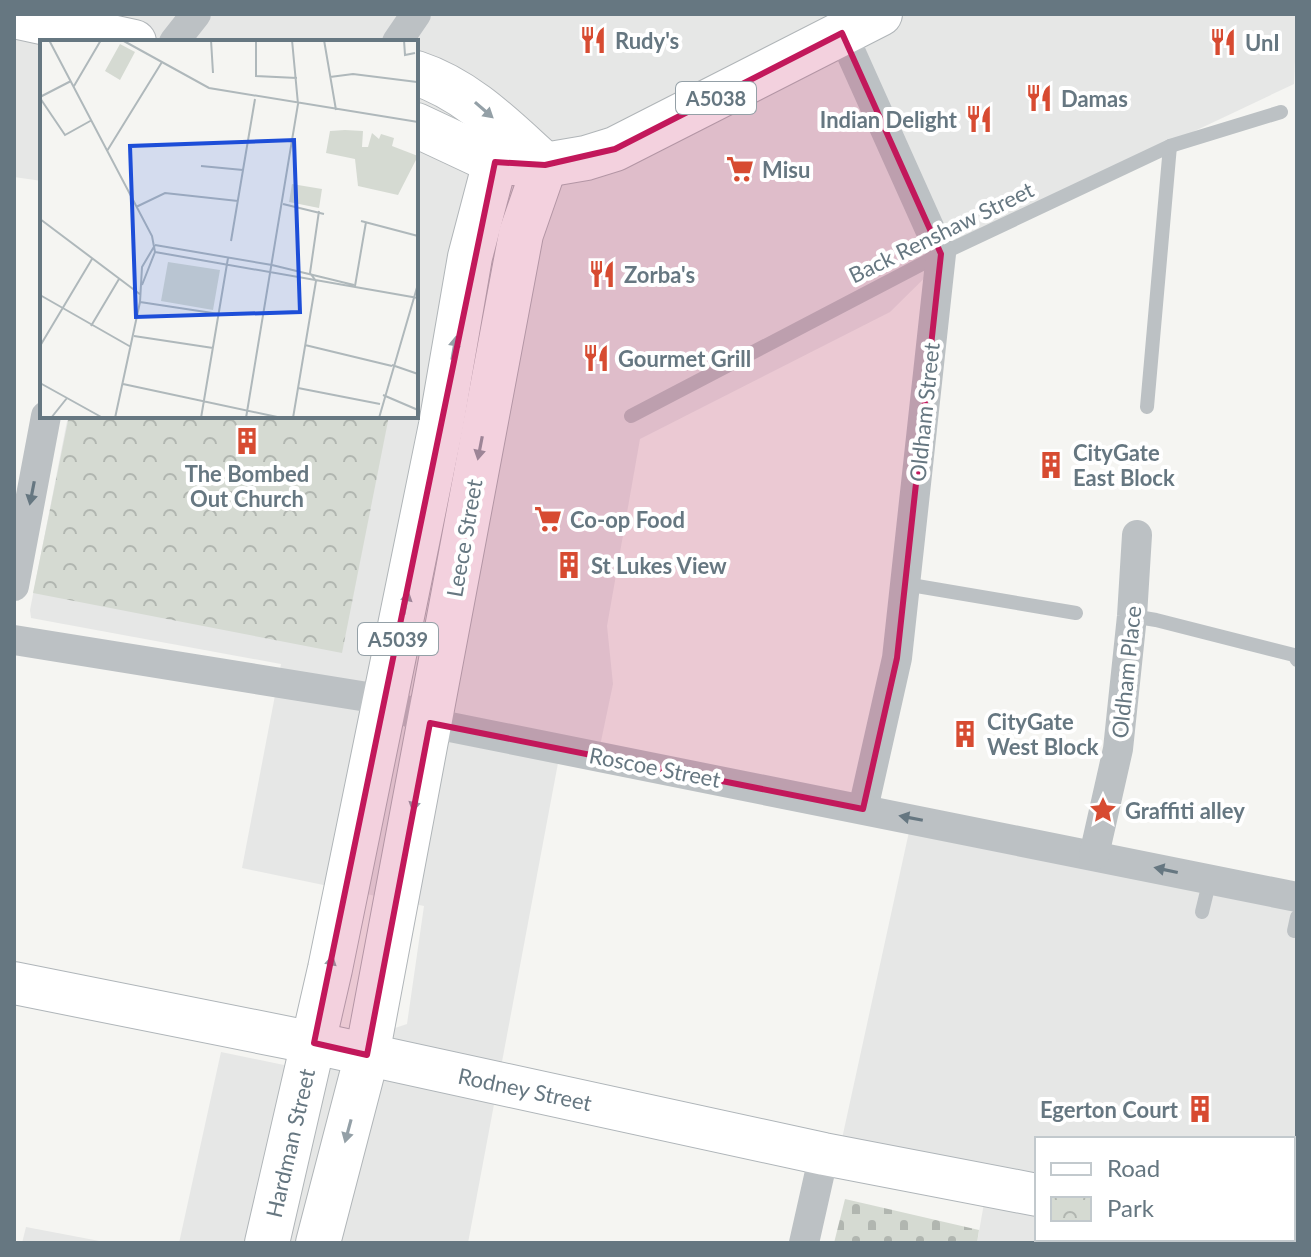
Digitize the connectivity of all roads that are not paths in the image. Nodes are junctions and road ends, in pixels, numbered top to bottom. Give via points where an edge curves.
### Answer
1 (196, 14) edge
2 (416, 14) edge
3 (14, 16) edge
4 (861, 23) edge
5 (117, 40) edge
6 (176, 40) edge
7 (398, 40) edge
8 (418, 74) edge
9 (1281, 112) dead end
10 (418, 126) edge
11 (1170, 146) junction
12 (495, 162) junction
13 (545, 165) junction
14 (941, 254) junction
15 (1147, 407) dead end
16 (631, 416) dead end
17 (46, 418) edge
18 (1137, 535) dead end
19 (905, 584) junction
20 (14, 586) edge
21 (1076, 613) dead end
22 (1132, 616) junction
23 (14, 640) edge
24 (1297, 660) edge
25 (386, 700) junction
26 (430, 723) junction
27 (863, 809) junction
28 (1094, 855) junction
29 (1210, 879) junction
30 (1297, 897) edge
31 (1202, 912) dead end
32 (14, 983) edge
33 (314, 1043) junction
34 (367, 1055) junction
35 (824, 1154) junction
36 (1035, 1195) edge
37 (267, 1243) edge
38 (318, 1243) edge
39 (804, 1243) edge

1 - 6 street
2 - 7 street
3 - 5 main road
4 - 13 main road, A5038 via 615,149
4 - 14 street
8 -> 13 main road via 475,103
9 - 11 lane, Back Renshaw Street
10 - 12 main road
11 - 14 lane, Back Renshaw Street
11 - 15 lane
12 - 13 main road
25 -> 12 main road, Leece Street / A5039 via 470,257
13 -> 26 main road, Leece Street / A5039 via 516,256
14 - 16 lane, Back Renshaw Street
14 - 19 street, Oldham Street
17 -> 20 street
18 - 22 street, Oldham Place
19 - 21 lane
19 - 27 street, Oldham Street via 897,658
22 - 24 lane via 1294,655
22 - 28 street, Oldham Place via 1118,749
23 - 25 street, Roscoe Street
25 - 26 street, Roscoe Street
33 -> 25 main road, Leece Street / A5039
26 - 27 street, Roscoe Street
26 -> 34 main road, Leece Street / A5039
28 -> 27 street, Roscoe Street
29 -> 28 street, Roscoe Street
29 - 30 street, Roscoe Street
29 - 31 lane
32 - 33 street, Rodney Street
33 - 34 street, Rodney Street
33 - 37 main road, Hardman Street / A5039
34 - 35 street, Rodney Street
34 -> 38 main road, A5039
35 - 36 street, Rodney Street
35 - 39 street

